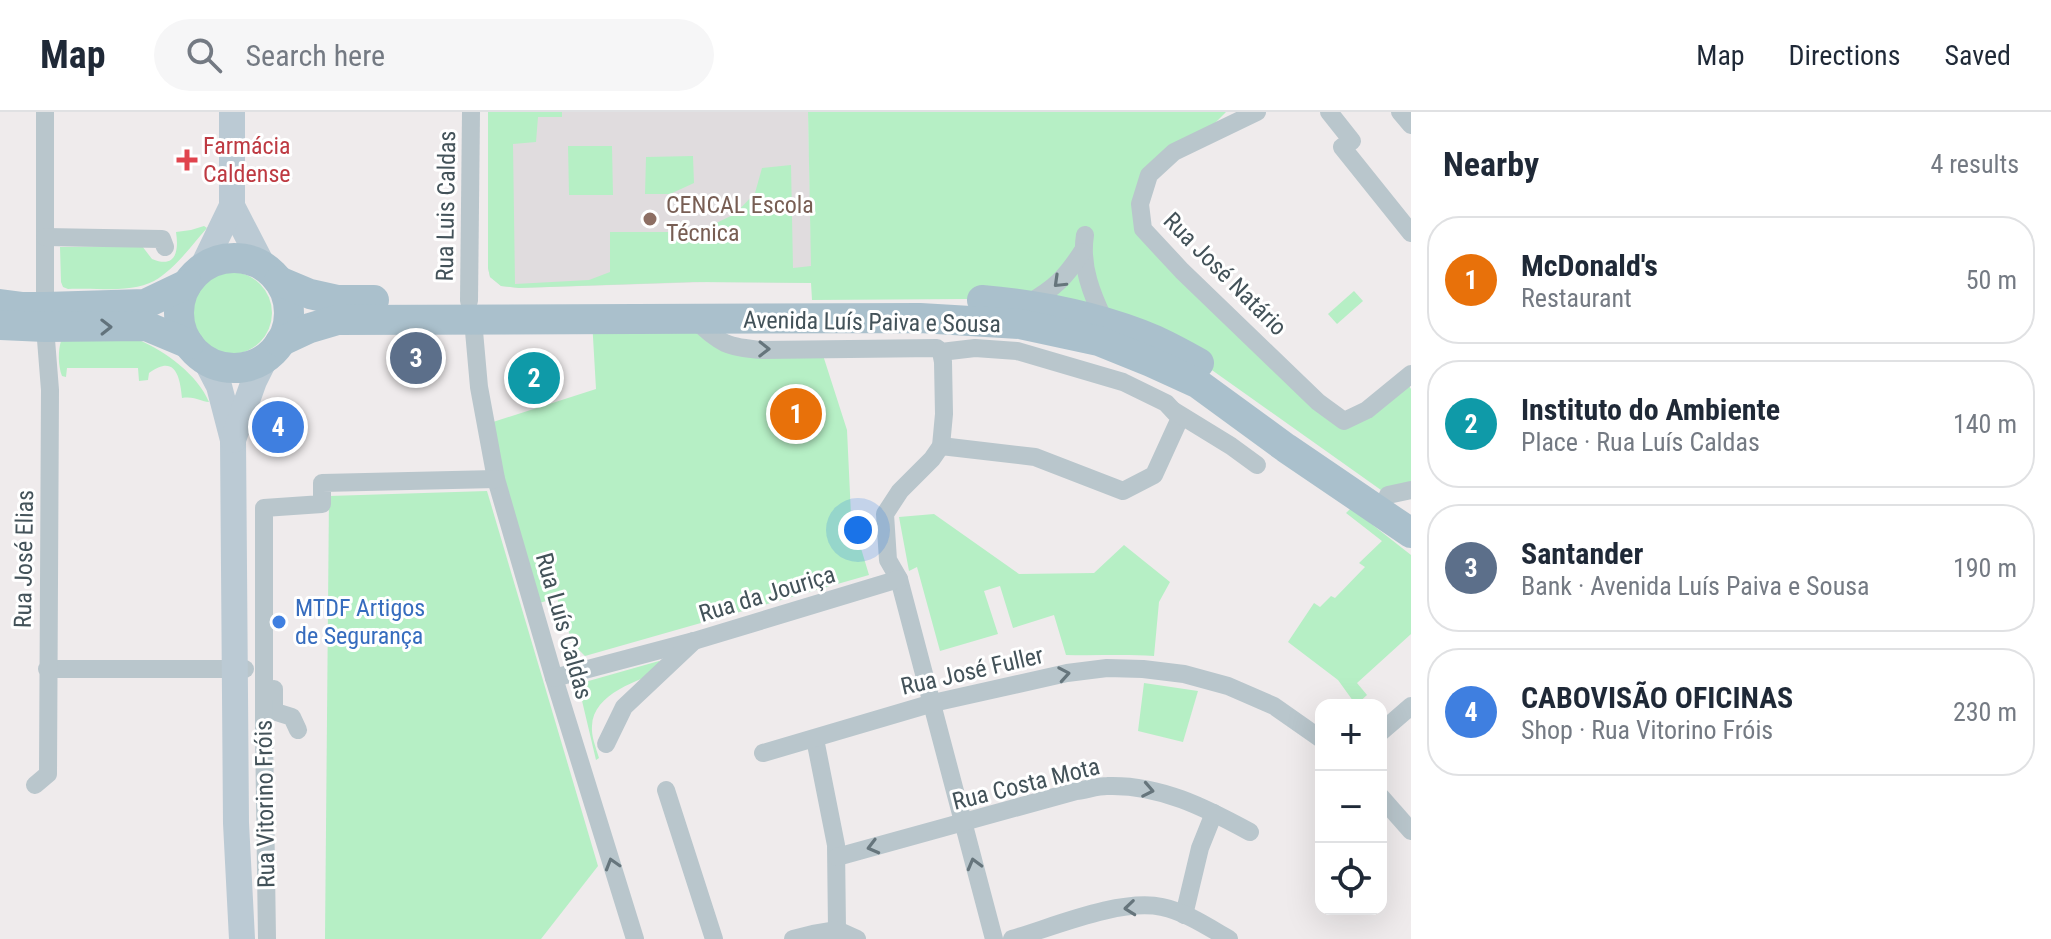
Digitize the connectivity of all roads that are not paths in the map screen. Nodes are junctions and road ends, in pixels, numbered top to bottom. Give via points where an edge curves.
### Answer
1 (45, 112) edge
2 (232, 112) edge
3 (471, 112) edge
4 (1257, 112) edge
5 (1329, 112) edge
6 (1400, 112) edge
7 (1411, 125) edge
8 (232, 206) junction
9 (1411, 233) edge
10 (45, 237) junction
11 (165, 247) dead end
12 (271, 274) junction
13 (195, 276) junction
14 (0, 304) edge
15 (1027, 304) junction
16 (471, 310) junction
17 (45, 317) junction
18 (695, 320) junction
19 (1105, 322) junction
20 (0, 325) edge
21 (273, 350) junction
22 (197, 352) junction
23 (941, 352) junction
24 (1409, 381) edge
25 (1177, 415) junction
26 (233, 440) junction
27 (941, 446) junction
28 (1257, 465) dead end
29 (496, 479) junction
30 (1403, 498) edge
31 (269, 515) junction
32 (1411, 533) edge
33 (899, 579) junction
34 (694, 641) junction
35 (47, 669) junction
36 (263, 669) junction
37 (236, 670) junction
38 (554, 678) junction
39 (933, 703) junction
40 (1411, 706) edge
41 (1387, 727) edge
42 (298, 730) dead end
43 (1315, 735) edge
44 (815, 739) junction
45 (606, 744) dead end
46 (763, 753) dead end
47 (274, 761) dead end
48 (35, 785) dead end
49 (666, 790) dead end
50 (1387, 804) edge
51 (1214, 813) junction
52 (236, 823) junction
53 (963, 823) junction
54 (1411, 831) edge
55 (1250, 832) dead end
56 (837, 857) junction
57 (1184, 915) junction
58 (837, 930) junction
59 (227, 939) edge
60 (242, 939) edge
61 (267, 939) edge
62 (274, 939) edge
63 (635, 939) edge
64 (714, 939) edge
65 (793, 939) edge
66 (857, 939) edge
67 (994, 939) edge
68 (1012, 939) edge
69 (1229, 939) edge

1 - 10 street, Rua José Elias
2 - 8 main road
3 - 16 street, Rua Luis Caldas
4 - 24 street, Rua José Natário via 1174,152 1149,175 1140,204 1143,229 1318,402 1344,421
5 - 9 street via 1352,141 1342,147
6 - 7 street
8 - 12 main road
8 - 13 main road
10 - 11 street via 162,239
10 - 17 street, Rua José Elias
12 - 13 main road via 248,260 232,258 217,260
12 - 16 main road, Avenida Luís Paiva e Sousa via 310,294 337,300
12 - 21 main road via 286,295 289,311 287,327
13 - 17 main road via 145,304
13 - 22 main road via 181,298 179,314 182,330
14 - 17 main road
15 - 16 main road, Avenida Luís Paiva e Sousa via 966,299
15 - 19 main road, Avenida Luís Paiva e Sousa
19 -> 15 street via 1093,297 1084,243 1066,276
16 - 18 main road, Avenida Luís Paiva e Sousa
16 - 21 main road, Avenida Luís Paiva e Sousa via 337,320 310,328
16 - 29 street, Rua Luís Caldas
17 - 20 main road
17 -> 22 main road via 146,326
17 - 35 street, Rua José Elias via 50,390
18 -> 23 street via 736,348
18 - 32 main road, Avenida Luís Paiva e Sousa via 965,319 1099,341 1197,383
19 - 30 main road, Avenida Luís Paiva e Sousa via 1209,368
21 - 22 main road via 252,365 236,368 220,366
21 - 26 main road, Rua Vitorino Fróis via 254,381
22 - 26 main road, Rua Vitorino Fróis via 219,386
23 - 25 street via 1017,351 1123,382 1166,403
23 - 27 street
25 - 27 street via 1154,475 1123,491 1035,457
25 - 28 street
26 - 37 main road, Rua Vitorino Fróis
27 - 33 street via 885,514 888,560
29 - 31 street via 322,483 322,504
29 - 38 street, Rua Luís Caldas
31 - 36 street, Rua Vitorino Fróis
31 - 42 street via 274,706 276,712 292,717
33 - 34 street, Rua da Jouriça
33 - 39 street
34 - 38 street, Rua da Jouriça
34 - 45 street, Rua da Jouriça via 624,707
35 - 37 street
35 - 48 street, Rua José Elias via 48,774
36 - 37 street
36 - 61 street, Rua Vitorino Fróis
37 - 52 main road, Rua Vitorino Fróis
63 -> 38 street, Rua Luís Caldas
39 -> 43 street, Rua José Fuller via 1067,673 1143,669 1228,686 1274,706
39 - 44 street, Rua José Fuller
39 - 53 street
40 - 41 street
44 - 46 street, Rua José Fuller
44 - 56 street
47 - 62 street
49 - 64 street
50 - 54 street
53 -> 51 street, Rua Costa Mota via 1105,786 1164,793
51 - 55 street, Rua Costa Mota
51 - 57 street
52 - 59 main road, Rua Vitorino Fróis
52 - 60 main road, Rua Vitorino Fróis
53 -> 56 street, Rua Costa Mota
67 -> 53 street
56 - 58 street
57 -> 68 street via 1161,907 1131,906
57 - 69 street
58 - 65 street
58 - 66 street

